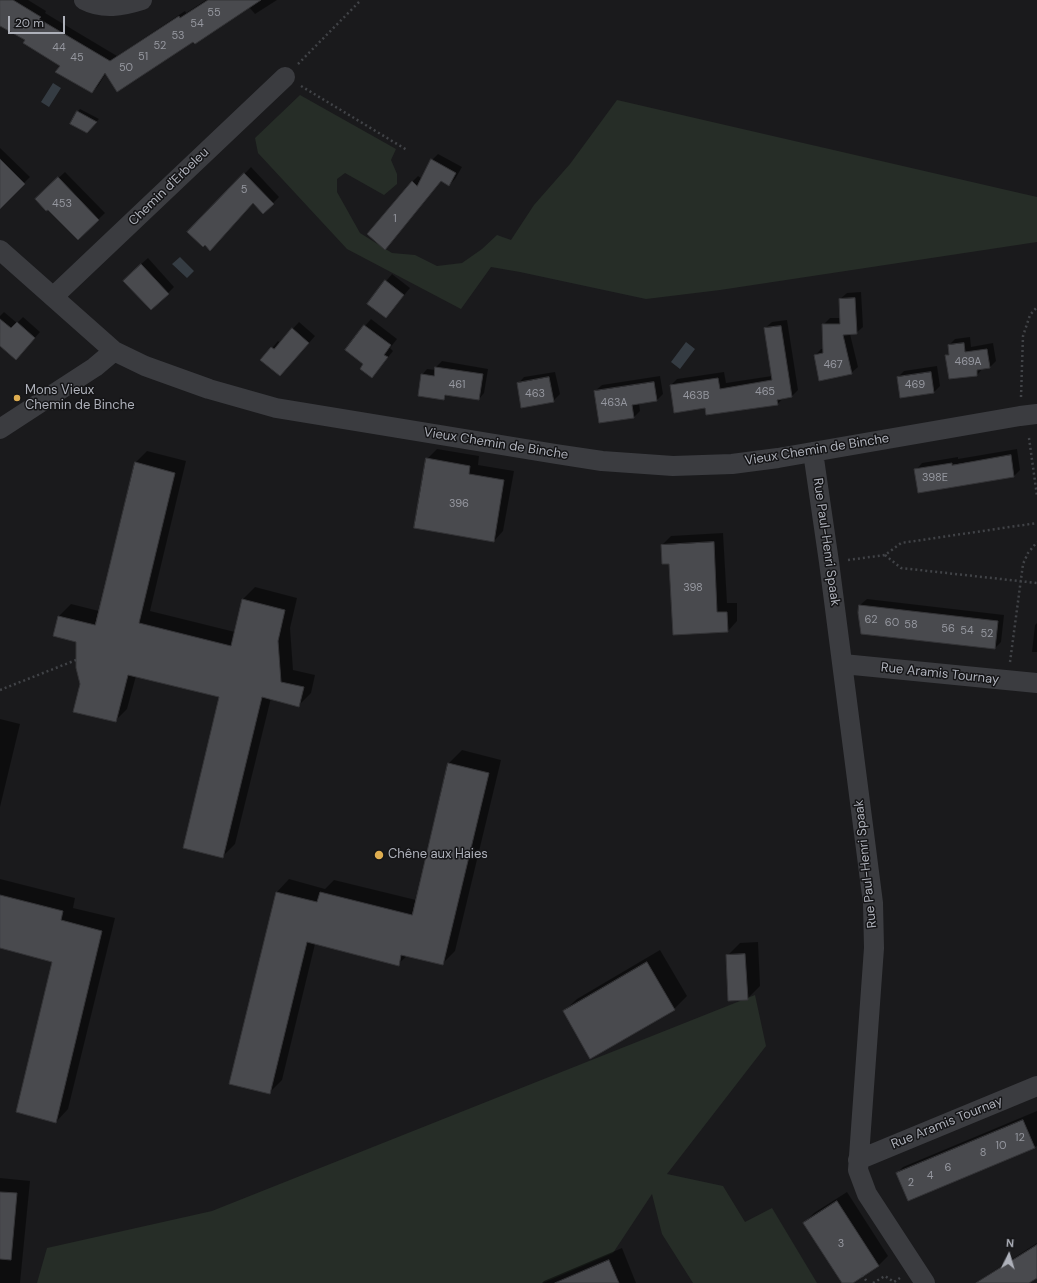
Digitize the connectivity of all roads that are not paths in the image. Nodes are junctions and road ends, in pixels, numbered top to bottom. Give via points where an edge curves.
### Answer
1 (84, 0) edge
2 (142, 0) edge
3 (285, 77) road end
4 (0, 250) edge
5 (53, 297) junction
6 (114, 351) junction
7 (1028, 415) edge
8 (0, 429) edge
9 (813, 452) junction
10 (843, 664) junction
11 (1037, 683) edge
12 (1037, 1086) edge
13 (858, 1160) junction
14 (920, 1275) edge

1 - 2 street via 93,5 109,7 124,6
3 - 5 street, Chemin d'Erbeleu
4 - 5 street, Vieux Chemin de Binche
5 - 6 street, Vieux Chemin de Binche
6 - 8 street via 95,367
6 - 9 street, Vieux Chemin de Binche via 146,366 209,389 276,408 602,461 673,466 732,464
7 - 9 street, Vieux Chemin de Binche
9 - 10 street, Rue Paul-Henri Spaak
10 - 11 street, Rue Aramis Tournay
10 - 13 street, Rue Paul-Henri Spaak via 873,903 874,948
12 - 13 street, Rue Aramis Tournay
13 - 14 street, Rue Paul-Henri Spaak via 858,1170 867,1194

